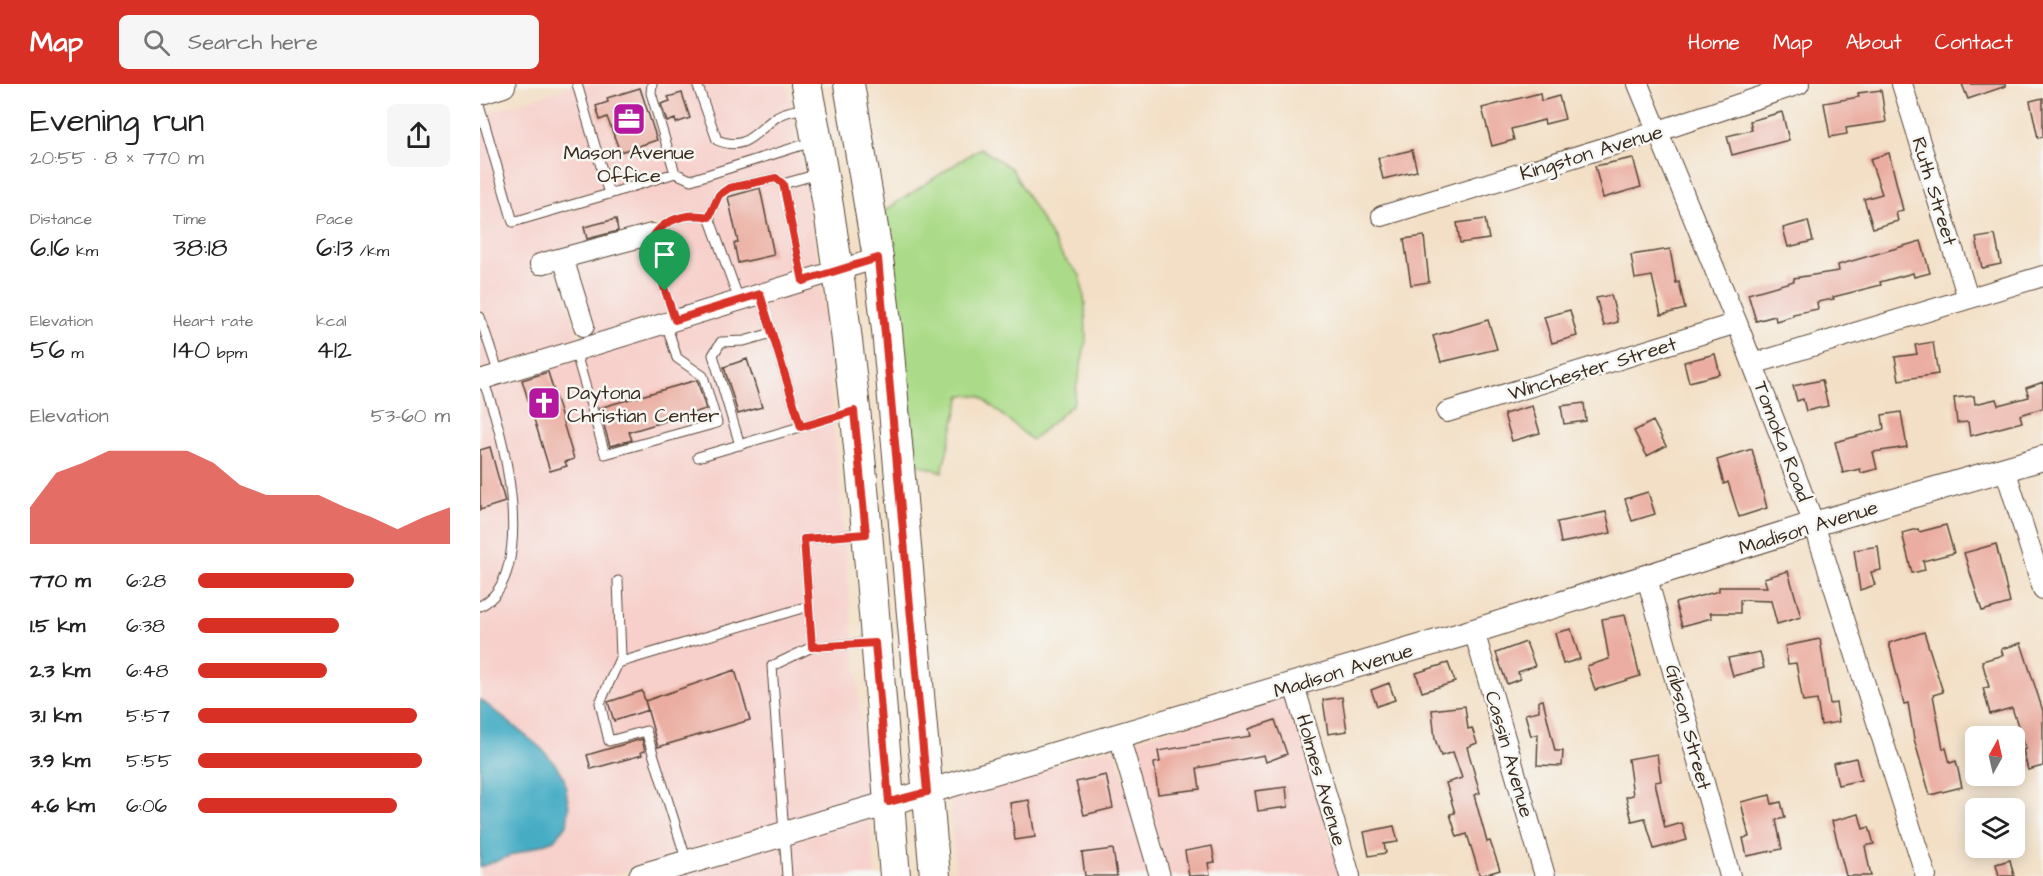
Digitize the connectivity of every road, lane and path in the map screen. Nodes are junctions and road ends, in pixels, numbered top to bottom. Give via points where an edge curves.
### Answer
1 (502, 84) edge
2 (577, 84) edge
3 (651, 84) edge
4 (697, 84) edge
5 (849, 84) edge
6 (1638, 84) edge
7 (1799, 84) edge
8 (1902, 84) edge
9 (480, 91) edge
10 (808, 95) edge
11 (480, 108) edge
12 (1656, 132) junction
13 (818, 140) junction
14 (675, 173) junction
15 (823, 173) junction
16 (783, 184) junction
17 (609, 194) junction
18 (1382, 216) dead end
19 (709, 217) junction
20 (652, 234) junction
21 (563, 258) junction
22 (878, 258) junction
23 (540, 264) dead end
24 (838, 270) junction
25 (801, 271) junction
26 (2043, 276) edge
27 (736, 292) junction
28 (760, 294) junction
29 (1968, 298) junction
30 (480, 317) edge
31 (670, 321) junction
32 (1737, 323) junction
33 (584, 326) dead end
34 (772, 333) junction
35 (575, 350) junction
36 (1753, 364) junction
37 (487, 377) edge
38 (854, 411) junction
39 (1447, 412) dead end
40 (801, 427) junction
41 (740, 445) junction
42 (698, 458) dead end
43 (2043, 458) edge
44 (2005, 469) junction
45 (1814, 524) junction
46 (904, 525) junction
47 (866, 532) junction
48 (1647, 578) junction
49 (618, 581) dead end
50 (2043, 589) edge
51 (480, 606) edge
52 (809, 606) junction
53 (1474, 631) junction
54 (875, 643) junction
55 (812, 647) junction
56 (618, 663) junction
57 (1294, 685) junction
58 (1119, 736) junction
59 (927, 792) junction
60 (889, 802) junction
61 (783, 834) junction
62 (687, 862) junction
63 (641, 876) edge
64 (787, 876) edge
65 (896, 876) edge
66 (935, 876) edge
67 (1160, 876) edge
68 (1350, 876) edge
69 (1545, 876) edge
70 (1730, 876) edge
71 (1926, 876) edge

1 - 9 main road
2 - 17 lane
3 - 14 lane
4 - 10 lane via 717,140 726,144 756,136
5 - 22 main road
6 - 12 street, Tomoka Road
7 - 12 street, Kingston Avenue
8 - 29 street, Ruth Street
10 - 13 main road
11 - 17 lane via 513,222
12 - 18 street, Kingston Avenue
12 - 32 street, Tomoka Road
13 - 14 lane via 691,180
13 - 15 main road
14 - 17 lane
15 - 16 lane
15 - 24 main road
16 - 19 lane via 776,178 729,188 719,195
16 - 25 lane
19 - 20 lane via 693,214 658,227
19 - 27 lane
20 - 21 street
20 - 31 lane via 650,246
21 - 23 street
21 - 33 street
22 - 24 street
22 - 46 main road
24 - 25 street
24 - 38 main road
25 - 28 street
26 - 29 street
27 - 28 street
27 - 31 street
28 - 34 lane
29 - 36 street
30 - 37 lane
31 - 35 street
31 - 35 lane via 677,358 703,376 717,423 605,454
32 - 36 street, Tomoka Road
32 - 39 street, Winchester Street
34 - 40 lane
34 - 41 lane via 744,341 721,342 713,355
35 - 37 street
36 - 45 street, Tomoka Road
37 - 51 lane via 504,453 514,529 511,559 498,594
38 - 40 lane
38 - 47 main road
40 - 41 lane
41 - 42 lane
43 - 44 street, Madison Avenue
44 - 45 street, Madison Avenue
44 - 50 street
45 - 48 street, Madison Avenue
45 - 71 street, Tomoka Road
46 - 47 street
46 - 59 main road
47 - 52 lane via 804,539
47 - 54 main road
48 - 53 street, Madison Avenue
48 - 70 street, Gibson Street
49 - 56 lane
52 - 55 lane
52 - 56 lane
53 - 57 street, Madison Avenue
53 - 69 street, Cassin Avenue
54 - 55 lane
54 - 60 main road
55 - 61 lane via 772,666
56 - 62 lane via 600,703 609,741 646,731
57 - 58 street, Madison Avenue
57 - 68 street, Holmes Avenue
58 - 59 street, Madison Avenue
58 - 67 street
59 - 60 street, Madison Avenue
59 - 66 main road
60 - 61 street, Madison Avenue
60 - 65 main road
61 - 62 street, Madison Avenue
61 - 64 lane
62 - 63 street, Madison Avenue

